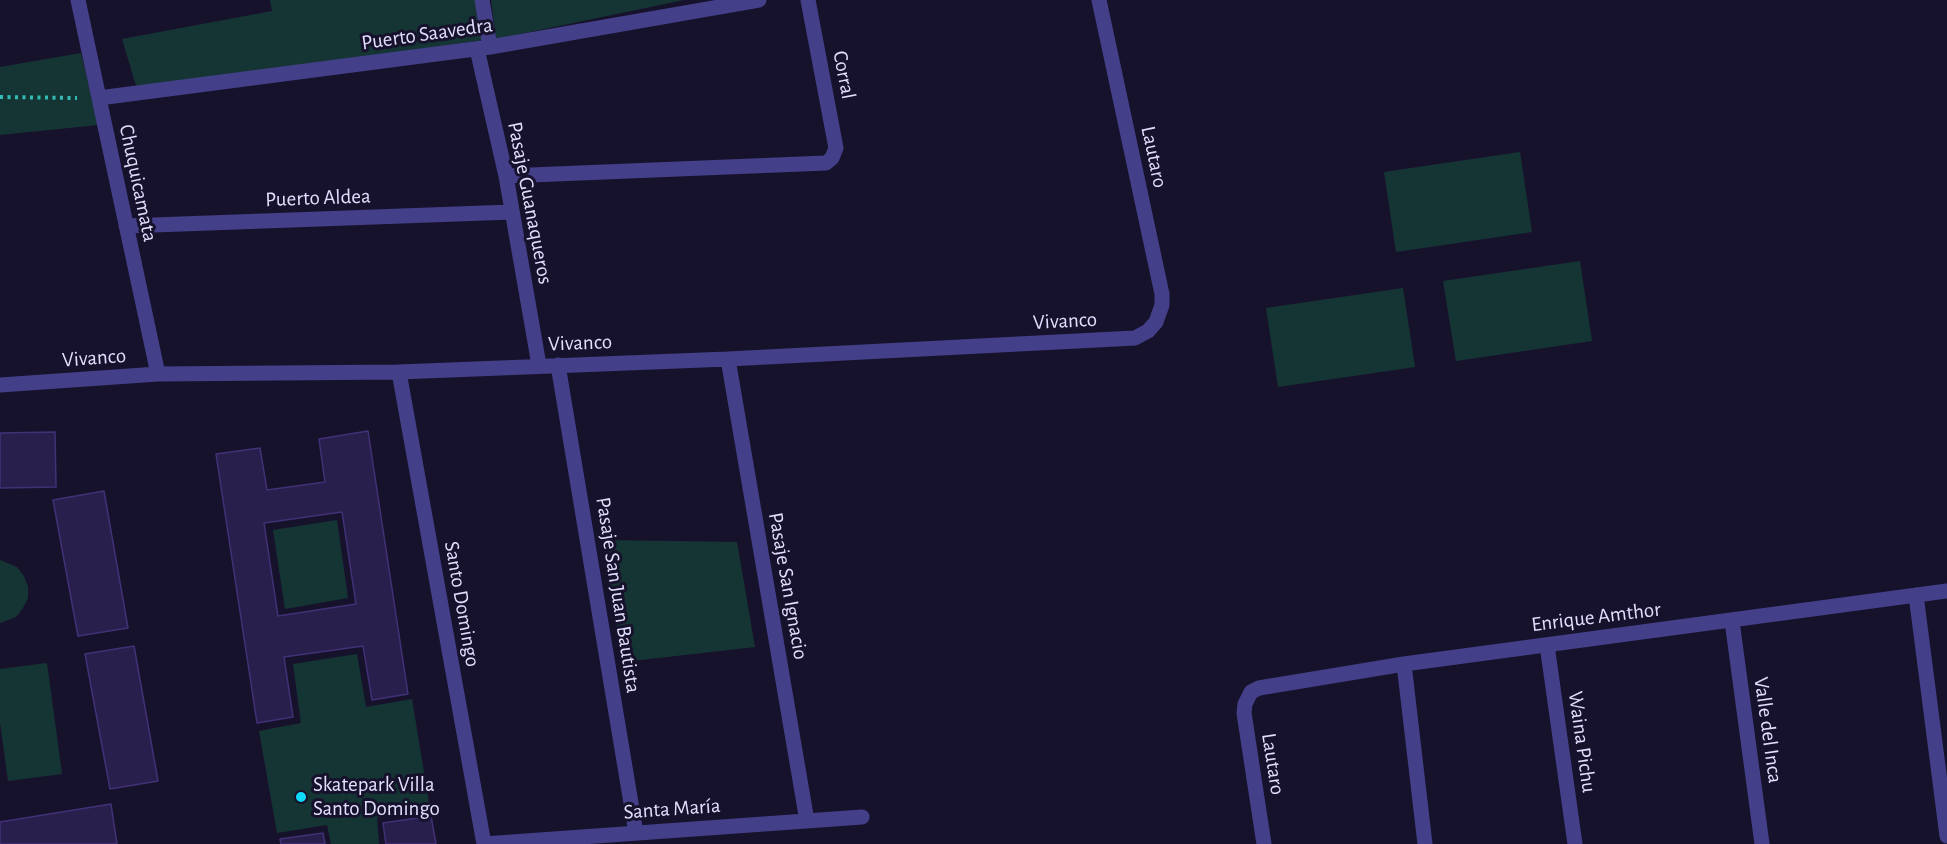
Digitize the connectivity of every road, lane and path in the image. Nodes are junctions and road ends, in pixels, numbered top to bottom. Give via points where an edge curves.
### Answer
1 (78, 0) edge
2 (482, 0) edge
3 (759, 0) edge
4 (808, 0) edge
5 (1099, 0) edge
6 (484, 48) junction
7 (0, 97) edge
8 (99, 98) junction
9 (506, 176) junction
10 (512, 212) junction
11 (126, 226) junction
12 (1156, 322) joint
13 (728, 359) junction
14 (558, 364) junction
15 (539, 365) junction
16 (399, 372) junction
17 (158, 374) junction
18 (1, 381) edge
19 (1947, 591) edge
20 (1916, 595) junction
21 (1732, 621) junction
22 (1547, 645) junction
23 (1404, 664) junction
24 (1251, 692) joint
25 (862, 817) dead end
26 (807, 821) junction
27 (636, 833) junction
28 (1947, 837) edge
29 (484, 844) edge
30 (1264, 844) edge
31 (1425, 844) edge
32 (1575, 844) edge
33 (1762, 844) edge

1 - 8 street, Chuquicamata
2 - 6 street, Pasaje Guanaqueros
3 - 6 street, Puerto Saavedra
4 - 9 street, Corral via 836,148 832,158 820,164
5 - 12 street, Lautaro via 1162,294
6 - 8 street, Puerto Saavedra
6 - 9 street, Pasaje Guanaqueros
7 - 8 path
8 - 11 street, Chuquicamata
9 - 10 street, Pasaje Guanaqueros
10 - 11 street, Puerto Aldea
10 - 15 street, Pasaje Guanaqueros
11 - 17 street, Chuquicamata
12 - 13 street, Vivanco via 1135,338
13 - 14 street, Vivanco
13 - 26 street, Pasaje San Ignacio
14 - 15 street, Vivanco
14 - 27 street, Pasaje San Juan Bautista
15 - 16 street, Vivanco
16 - 17 street, Vivanco
16 - 29 street, Santo Domingo
17 - 18 street, Vivanco
19 - 20 street, Enrique Amthor
20 - 21 street, Enrique Amthor
20 - 28 street
21 - 22 street, Enrique Amthor
21 - 33 street, Valle del Inca
22 - 23 street, Enrique Amthor
22 - 32 street, Waina Pichu
23 - 24 street, Enrique Amthor
23 - 31 street
24 - 30 street, Lautaro via 1244,713
25 - 26 street, Santa María
26 - 27 street, Santa María
27 - 29 street, Santa María

